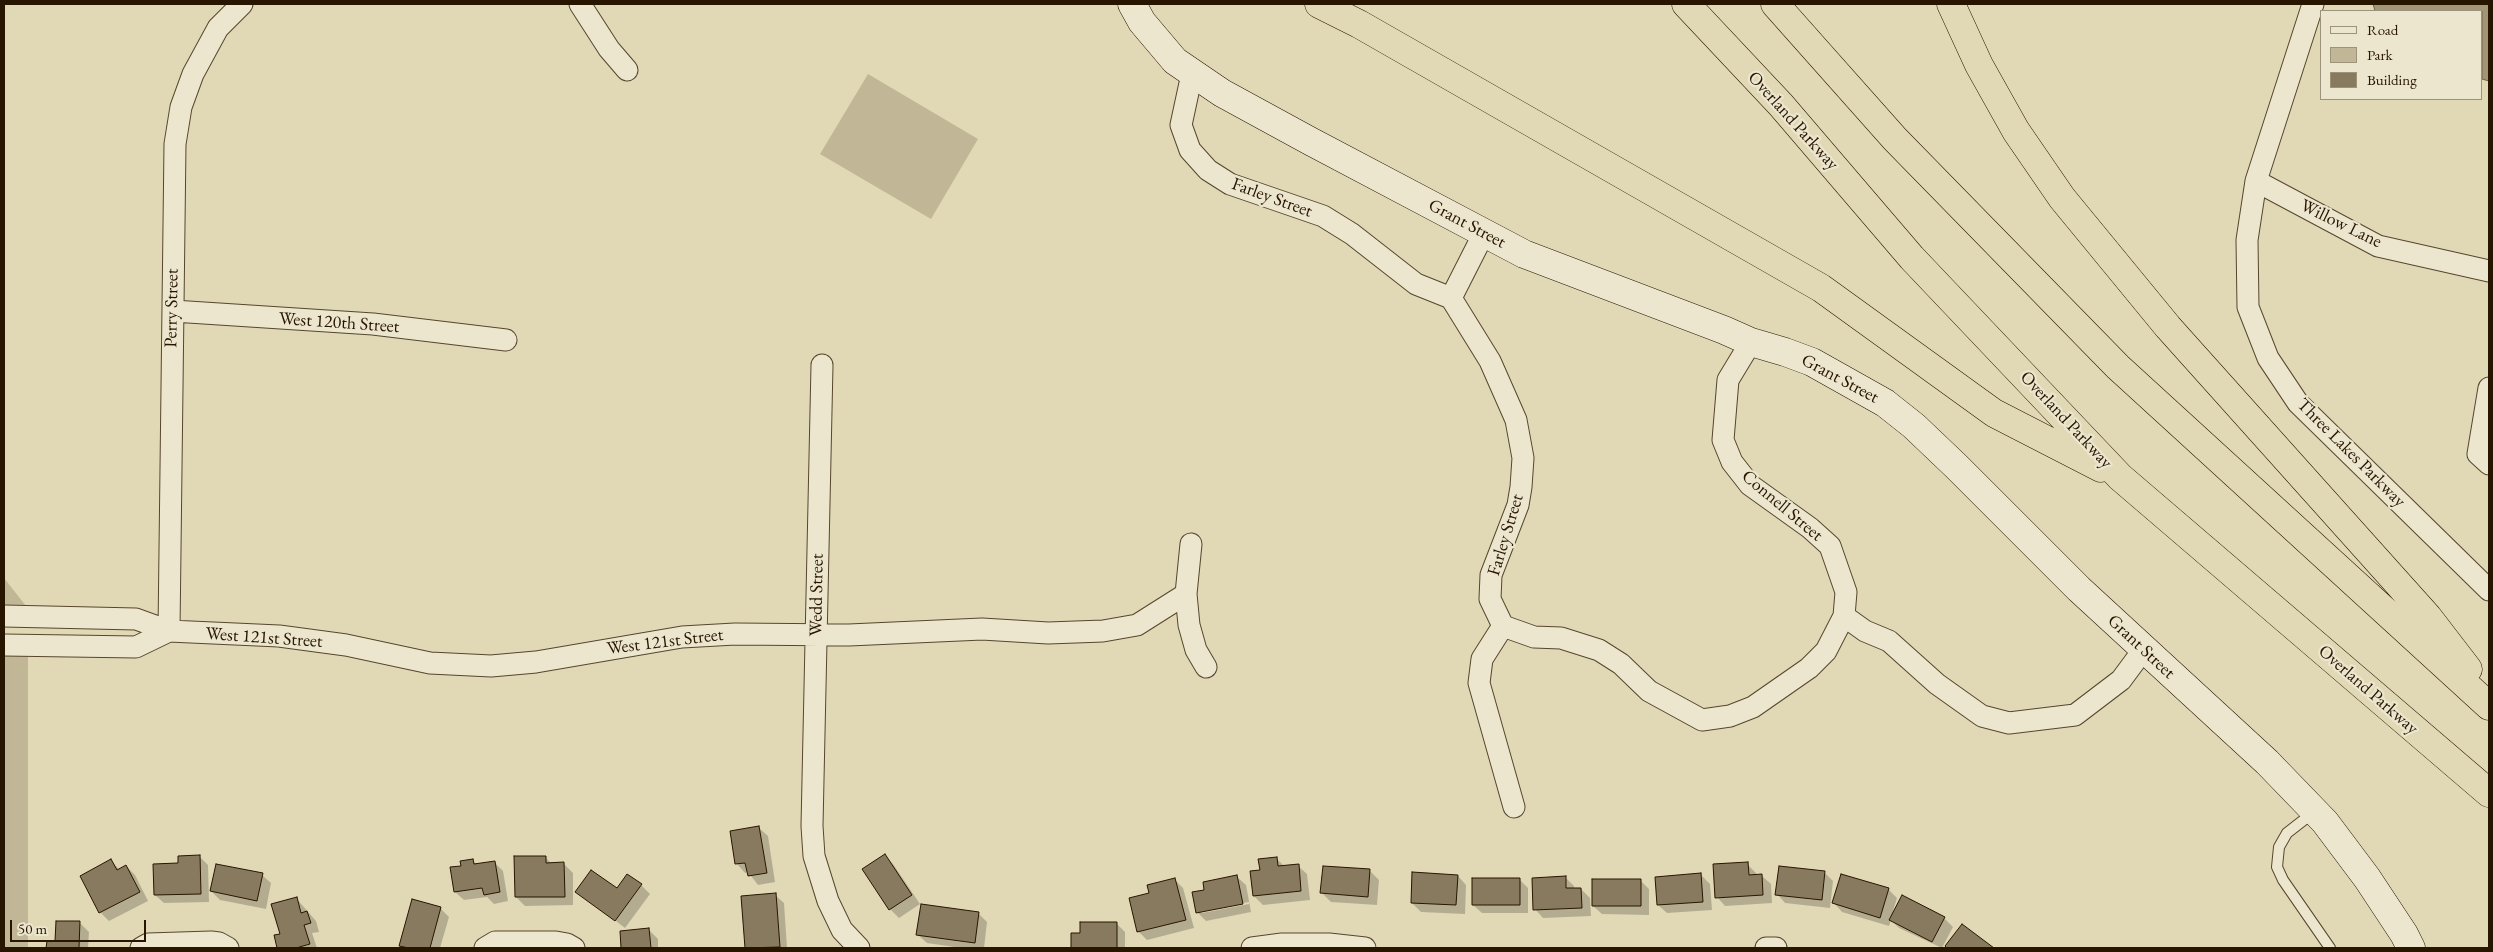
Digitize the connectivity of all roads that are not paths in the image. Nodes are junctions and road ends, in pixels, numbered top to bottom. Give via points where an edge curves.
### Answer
1 (242, 4) edge
2 (580, 4) edge
3 (1132, 4) edge
4 (1319, 4) edge
5 (1686, 4) edge
6 (1775, 4) edge
7 (1951, 4) edge
8 (2314, 4) edge
9 (627, 70) dead end
10 (1192, 74) junction
11 (2256, 181) junction
12 (1484, 233) junction
13 (2489, 271) edge
14 (1451, 298) junction
15 (173, 311) junction
16 (506, 340) dead end
17 (1751, 342) junction
18 (822, 365) dead end
19 (2489, 388) edge
20 (2489, 464) edge
21 (2120, 477) junction
22 (1191, 544) dead end
23 (2489, 590) edge
24 (1186, 594) junction
25 (4, 616) edge
26 (1844, 616) junction
27 (1503, 626) junction
28 (169, 631) junction
29 (816, 635) junction
30 (4, 645) edge
31 (2144, 649) junction
32 (1206, 667) dead end
33 (2489, 697) edge
34 (2489, 706) edge
35 (2489, 793) edge
36 (1514, 807) dead end
37 (2315, 812) junction
38 (141, 948) edge
39 (228, 948) edge
40 (485, 948) edge
41 (574, 948) edge
42 (857, 948) edge
43 (1252, 948) edge
44 (1365, 948) edge
45 (1766, 948) edge
46 (1776, 948) edge
47 (2330, 948) edge
48 (2411, 948) edge

1 - 15 street, Perry Street via 218,28 193,74 182,107 175,144
2 - 9 street via 608,49
3 - 10 street, Grant Street via 1162,49
4 - 21 highway via 1821,288 1994,413
5 - 21 highway, Overland Parkway via 1781,105 1912,258
6 - 34 highway via 1895,139 2118,367
7 - 33 highway via 1979,65 2016,131 2062,198 2168,327 2428,617
8 - 11 street, Three Lakes Parkway
10 - 12 street, Grant Street via 1222,94
10 - 14 street, Farley Street via 1181,125 1190,150 1208,170 1230,184 1323,216 1352,234 1416,284
11 - 13 street, Willow Lane via 2378,246
11 - 23 street, Three Lakes Parkway via 2247,240 2248,307 2268,358 2298,403
12 - 14 street
12 - 17 street, Grant Street via 1524,254
14 - 27 street, Farley Street via 1494,368 1516,420 1521,441 1518,505 1491,575 1490,599
15 - 16 street, West 120th Street via 373,324
15 - 28 street, Perry Street
17 - 26 street, Connell Street via 1728,380 1723,440 1732,462 1750,485 1830,546 1846,592
17 - 31 street, Grant Street via 1812,362 1885,403 1949,459
18 - 29 street, Wedd Street
19 - 20 street via 2478,454
21 - 35 highway, Overland Parkway
22 - 24 street
24 - 29 street, West 121st Street via 1137,626 1103,631 1048,633 982,629
24 - 32 street via 1189,625 1196,650
25 - 28 street, West 121st Street via 136,619
26 - 27 street via 1826,651 1809,668 1753,707 1730,716 1702,720 1649,691 1621,664 1599,650 1561,638 1534,637
26 - 31 street via 1865,631 1889,641 1937,684 1982,716 2009,724 2075,715 2121,680
27 - 36 street via 1482,659 1479,683
28 - 29 street, West 121st Street via 279,636 430,663 491,666 536,662 682,637
28 - 30 street, West 121st Street via 136,647
29 - 42 street, Wedd Street via 814,856 828,901 842,930
31 - 37 street, Grant Street via 2267,762
37 - 47 lane via 2287,833 2279,847 2277,867
37 - 48 street, Grant Street via 2367,878
38 - 39 street via 148,944 211,942
40 - 41 street via 495,942 556,942
43 - 44 street via 1282,944
45 - 46 street

